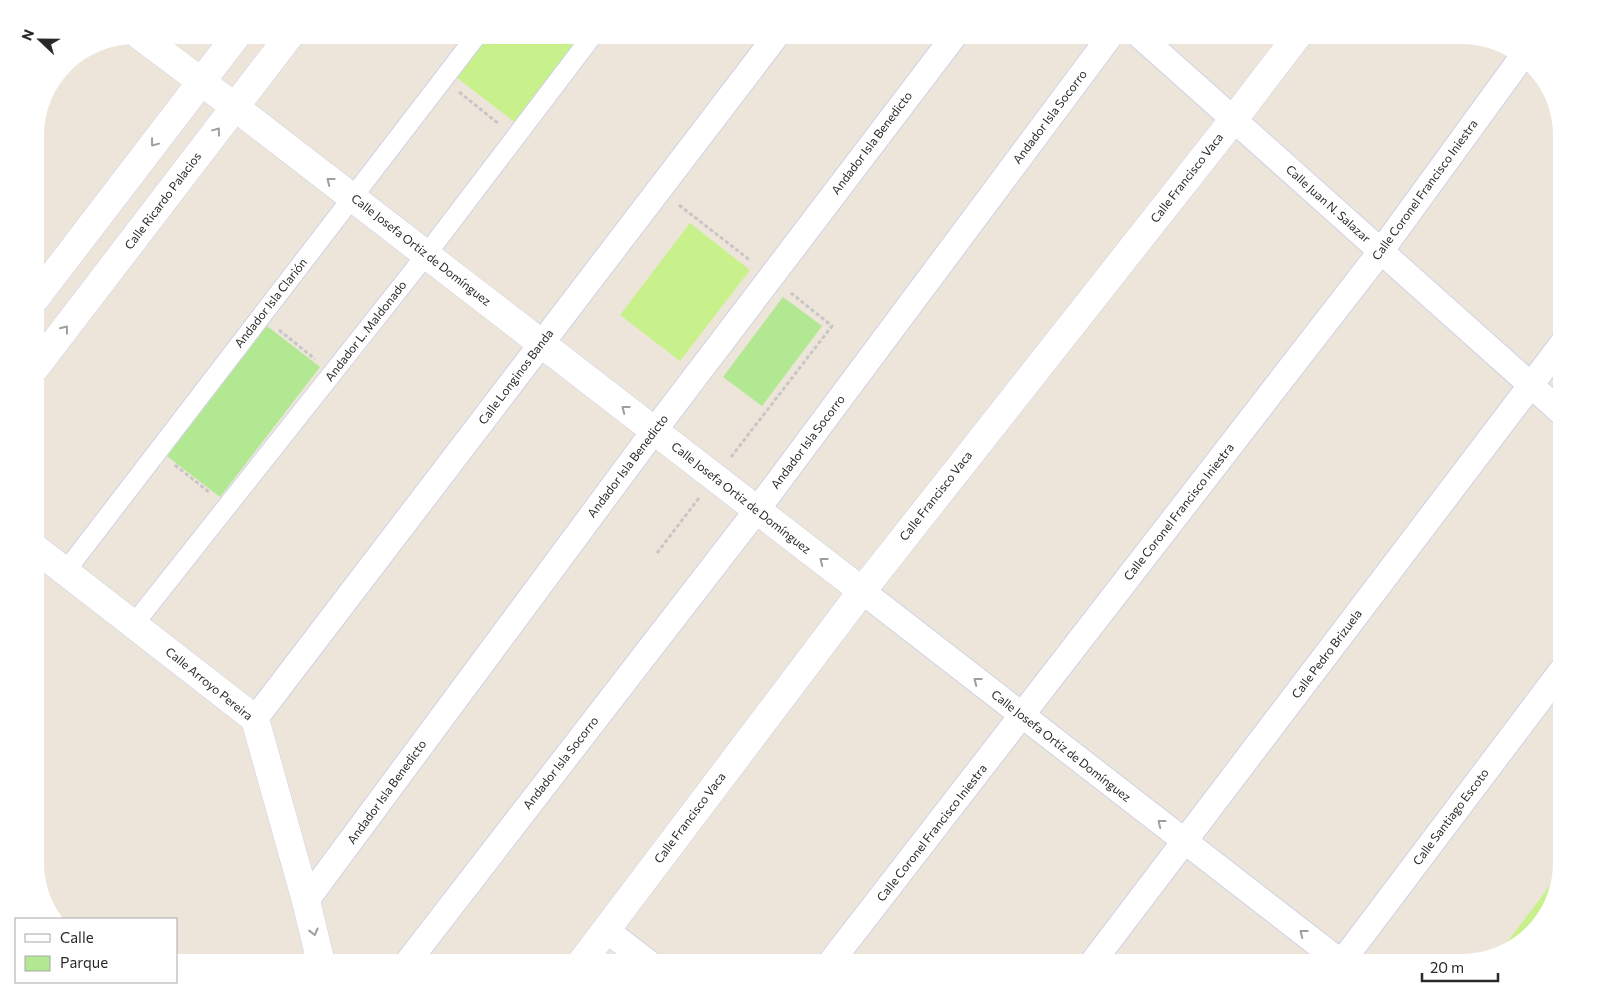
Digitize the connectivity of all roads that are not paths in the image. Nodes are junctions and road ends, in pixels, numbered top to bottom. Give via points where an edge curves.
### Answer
1 (151, 44) edge
2 (230, 44) edge
3 (283, 44) edge
4 (470, 44) edge
5 (586, 44) edge
6 (770, 44) edge
7 (948, 44) edge
8 (1104, 44) edge
9 (1149, 44) edge
10 (1291, 44) edge
11 (1518, 63) edge
12 (201, 82) junction
13 (235, 107) junction
14 (1234, 119) junction
15 (353, 198) junction
16 (1381, 251) junction
17 (426, 255) junction
18 (44, 286) edge
19 (541, 343) junction
20 (44, 356) edge
21 (1553, 356) edge
22 (1531, 386) junction
23 (1553, 405) edge
24 (654, 431) junction
25 (757, 510) junction
26 (44, 555) edge
27 (65, 572) junction
28 (862, 591) junction
29 (134, 624) junction
30 (1553, 682) edge
31 (1022, 716) junction
32 (255, 719) junction
33 (1185, 841) junction
34 (306, 901) junction
35 (606, 930) junction
36 (320, 954) edge
37 (414, 954) edge
38 (588, 954) edge
39 (637, 954) edge
40 (837, 954) edge
41 (1099, 954) edge
42 (1329, 954) edge
43 (1348, 954) edge

1 - 12 street, Calle Josefa Ortiz de Domínguez
2 - 12 street
3 - 13 street, Calle Ricardo Palacios
4 - 15 street, Andador Isla Clarión
5 - 17 street, Andador L. Maldonado
6 - 19 street, Calle Longinos Banda
7 - 24 street, Andador Isla Benedicto
8 - 25 street, Andador Isla Socorro
9 - 14 street, Calle Juan N. Salazar
10 - 14 street, Calle Francisco Vaca
11 - 16 street, Calle Coronel Francisco Iniestra
12 - 13 street, Calle Josefa Ortiz de Domínguez
12 -> 18 street
15 -> 13 street, Calle Josefa Ortiz de Domínguez
20 -> 13 street, Calle Ricardo Palacios
14 - 16 street, Calle Juan N. Salazar
14 - 28 street, Calle Francisco Vaca
15 - 17 street, Calle Josefa Ortiz de Domínguez
15 - 27 street, Andador Isla Clarión
16 - 22 street, Calle Juan N. Salazar
16 - 31 street, Calle Coronel Francisco Iniestra
17 - 19 street, Calle Josefa Ortiz de Domínguez
17 - 29 street, Andador L. Maldonado
24 -> 19 street, Calle Josefa Ortiz de Domínguez
19 - 32 street, Calle Longinos Banda
21 - 22 street, Calle Pedro Brizuela
22 - 23 street, Calle Juan N. Salazar
22 - 33 street, Calle Pedro Brizuela
24 - 25 street, Calle Josefa Ortiz de Domínguez
24 - 34 street, Andador Isla Benedicto
28 -> 25 street, Calle Josefa Ortiz de Domínguez
25 - 37 street, Andador Isla Socorro
26 - 27 street, Calle Arroyo Pereira
27 - 29 street, Calle Arroyo Pereira
31 -> 28 street, Calle Josefa Ortiz de Domínguez
28 - 35 street, Calle Francisco Vaca
29 - 32 street, Calle Arroyo Pereira
30 - 43 street, Calle Santiago Escoto
33 -> 31 street, Calle Josefa Ortiz de Domínguez
31 - 40 street, Calle Coronel Francisco Iniestra
32 - 34 street, Calle Arroyo Pereira
33 - 41 street, Calle Pedro Brizuela
42 -> 33 street, Calle Josefa Ortiz de Domínguez
34 -> 36 street, Calle Arroyo Pereira
35 - 38 street, Calle Francisco Vaca
35 - 39 street

